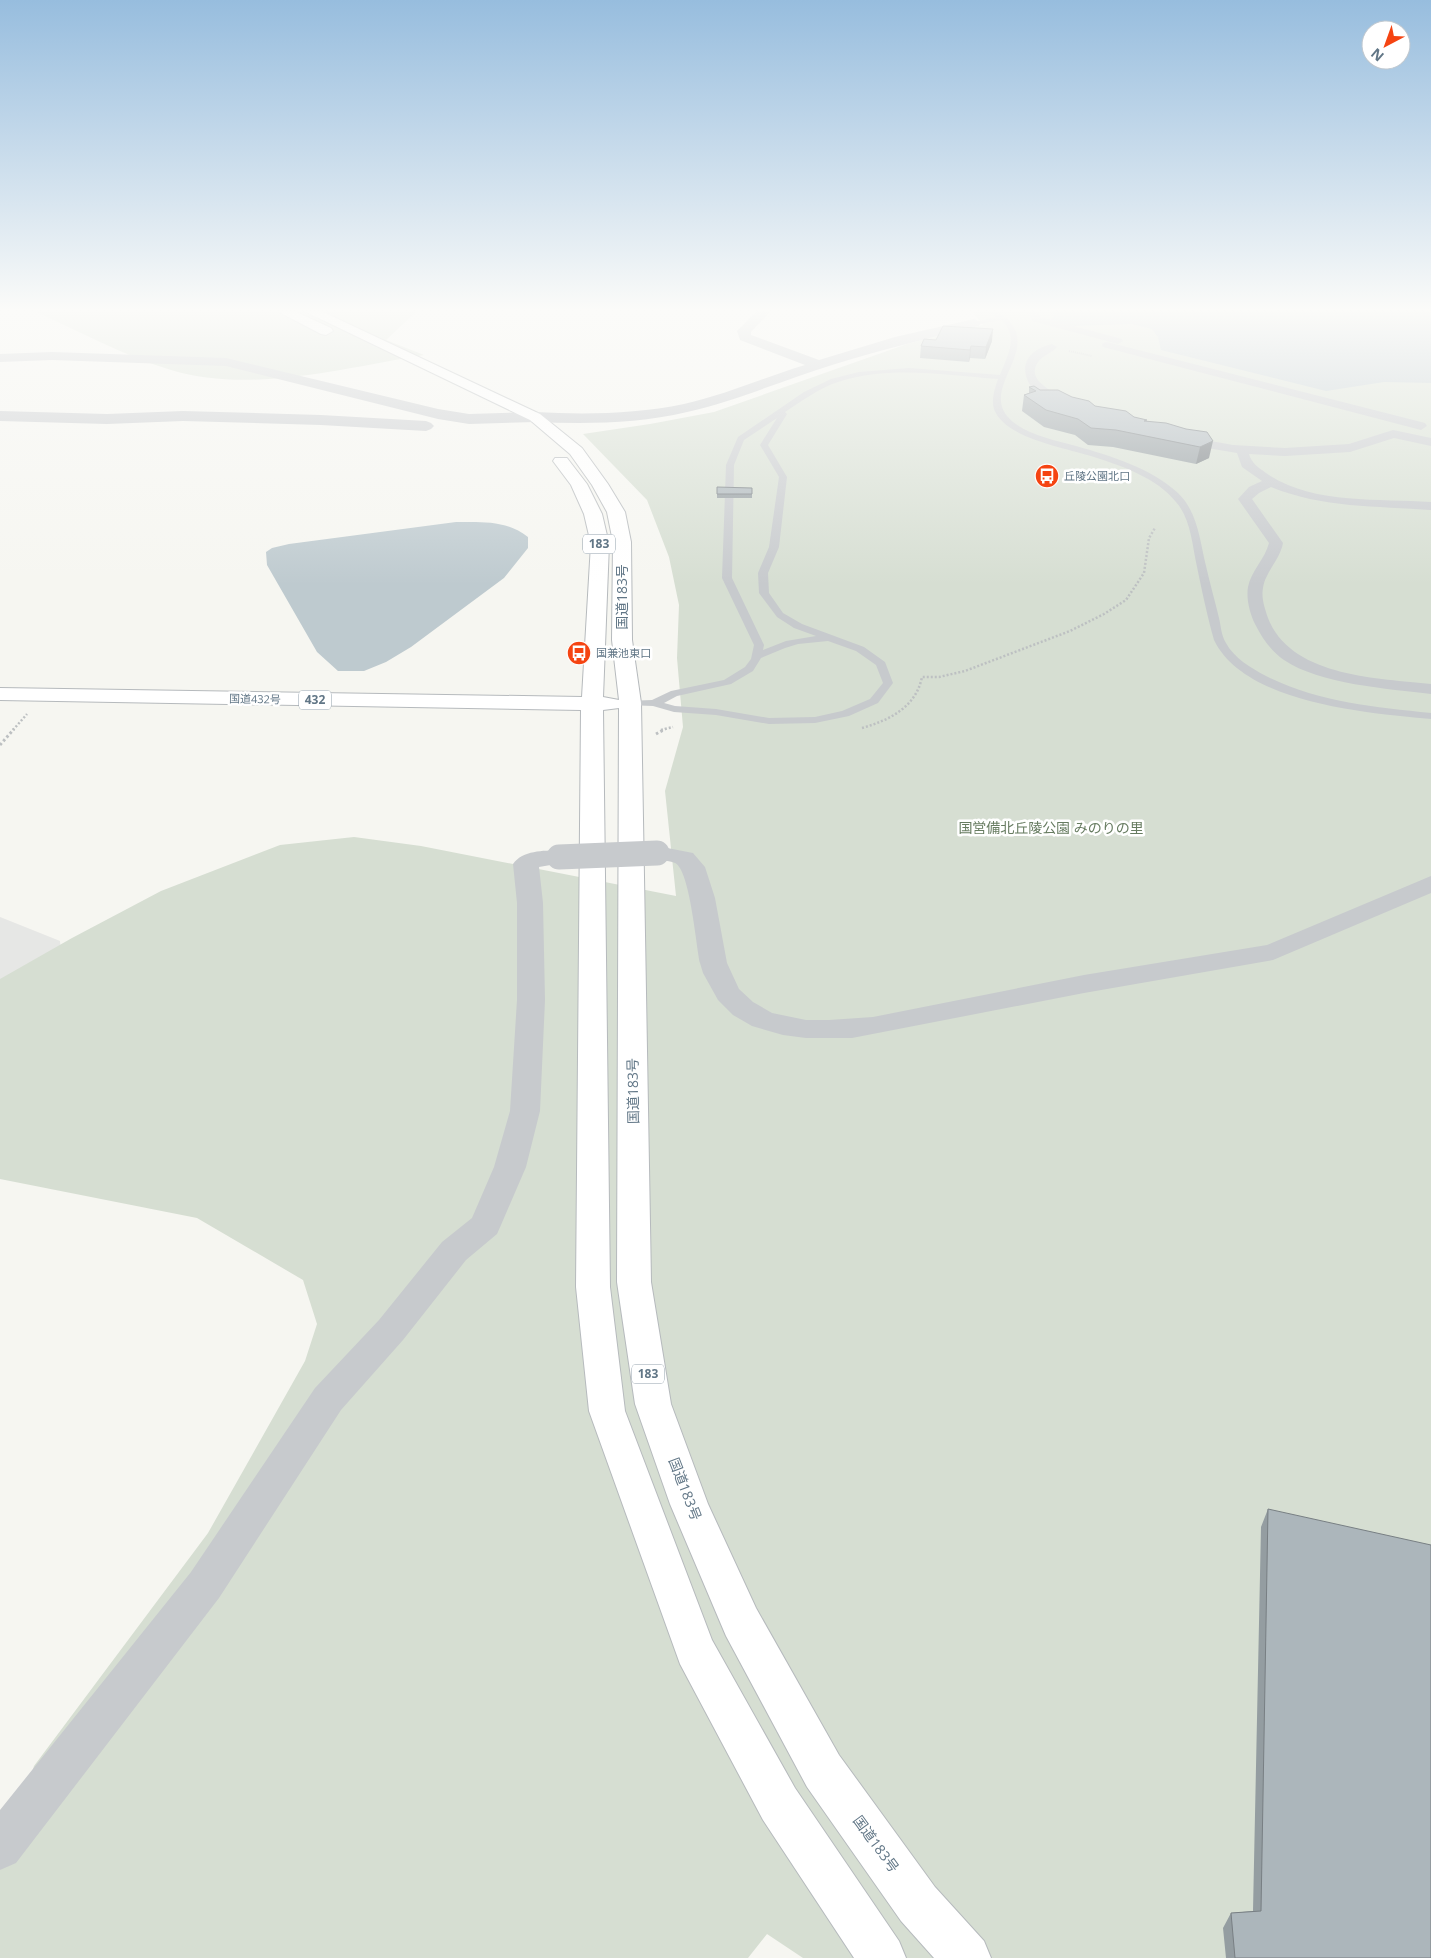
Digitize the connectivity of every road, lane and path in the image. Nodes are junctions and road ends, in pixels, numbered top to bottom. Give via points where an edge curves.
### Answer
1 (391, 402) edge
2 (478, 402) edge
3 (505, 402) edge
4 (707, 402) edge
5 (795, 402) edge
6 (996, 402) edge
7 (1062, 402) edge
8 (1333, 402) edge
9 (786, 409) junction
10 (1076, 409) edge
11 (0, 416) edge
12 (508, 418) junction
13 (535, 418) junction
14 (426, 426) dead end
15 (1431, 429) edge
16 (1174, 438) edge
17 (1431, 442) edge
18 (1242, 450) junction
19 (1271, 482) junction
20 (1431, 506) edge
21 (1155, 528) dead end
22 (834, 640) junction
23 (758, 656) junction
24 (1431, 689) edge
25 (0, 694) edge
26 (44, 695) junction
27 (641, 703) junction
28 (592, 704) junction
29 (1431, 716) edge
30 (676, 727) dead end
31 (859, 728) dead end
32 (652, 736) dead end
33 (0, 745) edge
34 (1431, 884) edge
35 (0, 1847) edge
36 (882, 1958) edge
37 (966, 1958) edge

1 - 12 street via 469,419
2 - 12 highway, 国道183号 / 183
3 - 13 highway, 国道183号 / 183
4 - 13 street via 672,411 584,420
5 - 9 lane
6 - 29 lane via 1001,414 1011,424 1121,464 1152,478 1177,497 1190,520 1220,642 1238,664 1280,688 1316,701
7 - 10 street
8 - 15 street
9 - 22 lane via 764,445 784,477 774,547 763,573 764,593 780,615
9 - 23 lane via 741,439 730,465 727,578 759,645
11 - 14 street via 108,419 183,416
12 - 13 street
12 - 28 highway, 国道183号 / 183 via 555,454 579,484 592,514 600,544
13 - 27 highway, 国道183号 / 183 via 576,451 616,512 622,542 622,640
16 - 18 street
17 - 18 street via 1394,434 1339,449
18 - 19 street via 1246,464
19 - 20 street via 1316,496
19 - 24 street via 1245,498 1276,543 1274,554 1256,582 1255,594 1262,624 1273,640 1290,656 1323,670
21 - 31 path via 1149,538 1144,574 1126,600 1070,631 965,671 922,677 918,692 898,713
22 - 23 lane via 798,640
22 - 27 lane via 860,649 881,664 888,683 874,701 845,714 815,720 769,721
23 - 27 lane via 744,674 717,686
25 - 26 highway, 国道432号 / 432
26 - 28 highway, 国道432号 / 432
26 - 33 path
27 - 28 highway, 国道432号 / 432
27 - 37 highway, 国道183号 / 183 via 634,1282 653,1404 689,1504 741,1622 823,1771 918,1904
28 - 36 highway, 国道183号 / 183 via 592,1287 607,1412 695,1650 779,1804
30 - 32 path
34 - 35 street, bridge via 1273,952 1084,984 873,1026 817,1031 769,1022 751,1013 723,989 716,971 702,896 691,866 684,858 657,853 559,857 536,859 526,864 530,903 531,1000 526,1111 510,1166 485,1225 454,1250 391,1330 328,1400 205,1585

